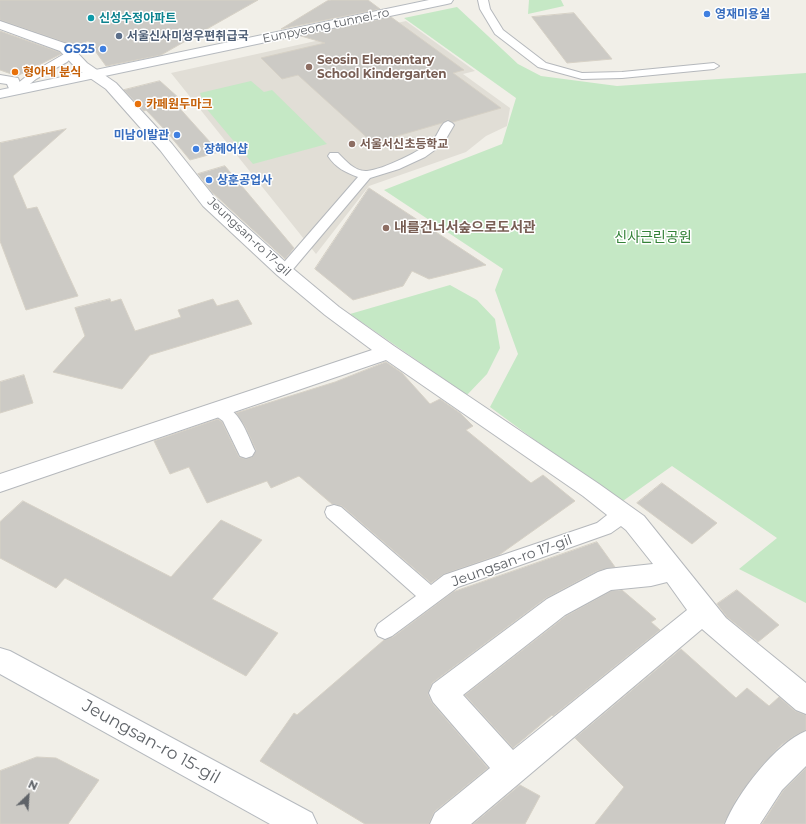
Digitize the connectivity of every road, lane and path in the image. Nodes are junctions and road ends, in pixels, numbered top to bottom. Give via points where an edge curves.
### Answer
1 (448, 0) edge
2 (483, 0) edge
3 (0, 25) edge
4 (71, 53) junction
5 (714, 66) dead end
6 (92, 74) junction
7 (0, 79) edge
8 (16, 90) junction
9 (0, 94) edge
10 (448, 125) dead end
11 (334, 156) dead end
12 (366, 175) junction
13 (284, 271) junction
14 (386, 351) junction
15 (218, 409) junction
16 (246, 451) dead end
17 (0, 483) edge
18 (334, 512) dead end
19 (624, 514) junction
20 (673, 570) junction
21 (430, 596) junction
22 (704, 612) junction
23 (386, 630) dead end
24 (0, 660) edge
25 (806, 700) edge
26 (806, 745) edge
27 (511, 770) junction
28 (301, 824) edge
29 (446, 824) edge
30 (741, 824) edge

1 - 6 street, Eunpyeong tunnel-ro
2 - 5 lane via 485,9 499,32 542,65 582,76 622,75
3 - 4 street via 65,48
4 - 6 street, Jeungsan-ro 17-gil
4 - 8 lane
6 - 8 street, Eunpyeong tunnel-ro
6 - 13 street, Jeungsan-ro 17-gil via 111,86 166,148 209,202
7 - 8 street via 13,81
8 - 9 street, Eunpyeong tunnel-ro
10 - 12 lane via 438,141 421,154
11 - 12 lane via 347,169
12 - 13 lane
13 - 14 street, Jeungsan-ro 17-gil
14 - 15 street
14 - 19 street, Jeungsan-ro 17-gil
15 - 16 lane via 230,417
15 - 17 street
18 - 21 lane
19 - 20 street, Jeungsan-ro 17-gil via 635,522
19 - 21 lane, Jeungsan-ro 17-gil via 604,528 451,581
20 - 22 street, Jeungsan-ro 17-gil
20 - 27 street via 607,580 556,607 443,693
21 - 23 lane, Jeungsan-ro 17-gil
22 - 25 street, Jeungsan-ro 17-gil via 716,626
22 - 27 street
24 - 28 street, Jeungsan-ro 15-gil
26 - 30 street via 771,779
27 - 29 street

